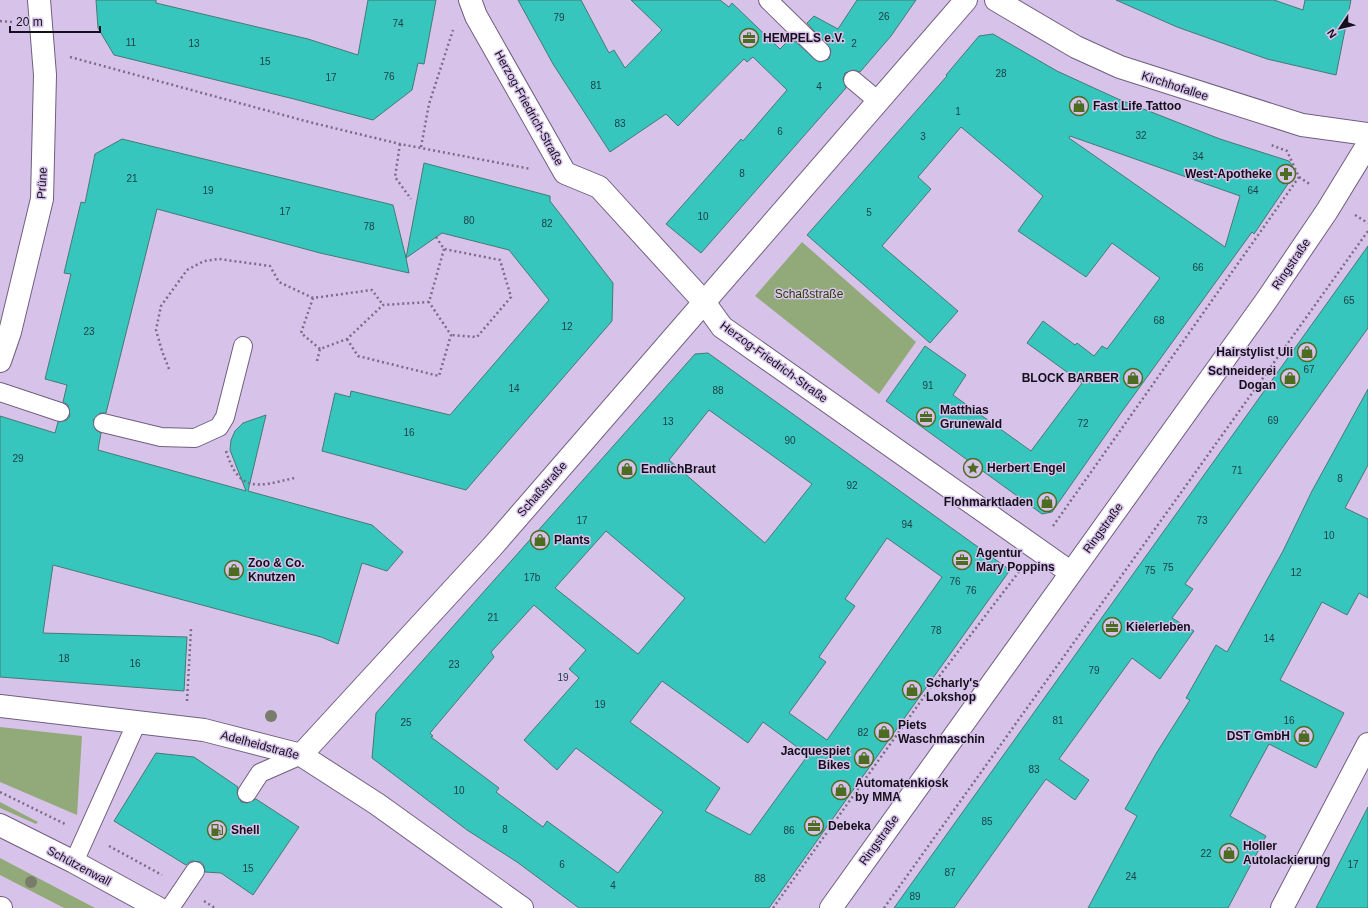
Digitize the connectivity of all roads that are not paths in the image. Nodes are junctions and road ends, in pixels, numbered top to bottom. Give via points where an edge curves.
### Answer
1 (40, 0) edge
2 (768, 0) edge
3 (966, 0) edge
4 (996, 0) edge
5 (473, 8) edge
6 (821, 52) dead end
7 (853, 80) dead end
8 (878, 101) junction
9 (1368, 134) edge
10 (1368, 144) edge
11 (704, 302) junction
12 (243, 346) dead end
13 (0, 361) edge
14 (0, 392) edge
15 (60, 412) dead end
16 (103, 423) dead end
17 (1070, 572) junction
18 (0, 706) edge
19 (137, 722) junction
20 (1368, 744) edge
21 (301, 755) junction
22 (247, 793) dead end
23 (0, 825) edge
24 (74, 862) junction
25 (195, 871) dead end
26 (158, 908) edge
27 (170, 908) edge
28 (522, 908) edge
29 (831, 908) edge
30 (1282, 908) edge

1 - 13 street, Prüne via 44,50 42,199 10,332
2 - 6 lane
3 - 8 street, Schaßstraße
4 - 9 street, Kirchhofallee via 1076,47 1120,67 1302,125
5 - 11 street, Herzog-Friedrich-Straße via 565,173 600,187
7 - 8 lane
8 - 11 street, Schaßstraße
10 - 17 street, Ringstraße via 1327,211 1266,301
11 - 17 street, Herzog-Friedrich-Straße via 722,327
11 - 21 street, Schaßstraße via 492,547
12 - 16 lane via 225,417 219,427 195,438 161,437
14 - 15 lane
17 - 29 street, Ringstraße
18 - 19 street, Adelheidstraße
19 - 21 street, Adelheidstraße via 204,730
19 - 24 lane
20 - 30 street
21 - 22 lane via 260,773
21 - 28 street, Adelheidstraße via 377,804
23 - 24 street, Schützenwall
24 - 26 street, Schützenwall
25 - 27 lane

